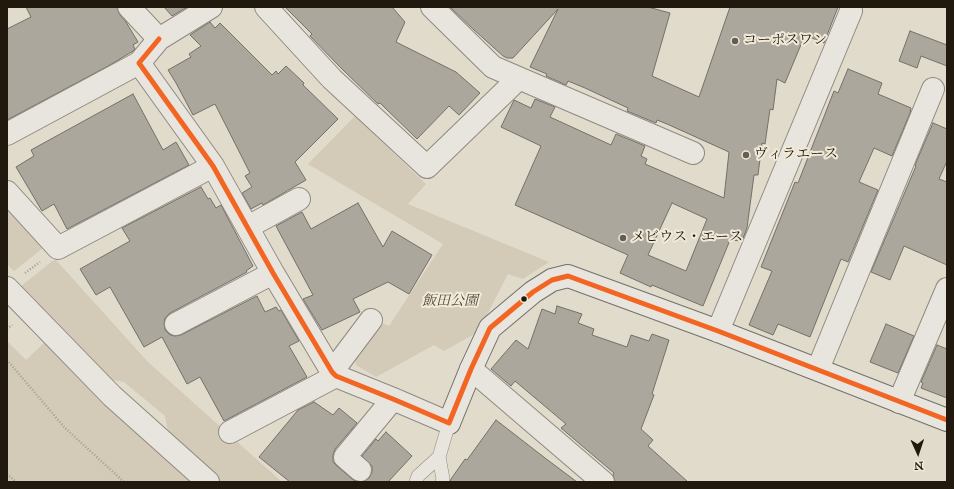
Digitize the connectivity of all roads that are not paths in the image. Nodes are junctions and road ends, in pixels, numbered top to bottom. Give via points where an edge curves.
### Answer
1 (129, 7) edge
2 (211, 7) edge
3 (266, 7) edge
4 (432, 7) edge
5 (851, 11) dead end
6 (159, 39) junction
7 (139, 63) junction
8 (518, 79) junction
9 (933, 89) dead end
10 (7, 134) edge
11 (693, 154) dead end
12 (213, 166) junction
13 (7, 192) edge
14 (299, 199) dead end
15 (248, 227) junction
16 (273, 273) junction
17 (7, 288) edge
18 (947, 289) edge
19 (371, 320) dead end
20 (176, 324) dead end
21 (718, 331) junction
22 (471, 369) junction
23 (818, 370) junction
24 (334, 374) junction
25 (393, 399) junction
26 (899, 402) junction
27 (947, 420) edge
28 (449, 423) junction
29 (230, 432) dead end
30 (439, 457) junction
31 (360, 470) dead end
32 (600, 481) edge
33 (208, 482) edge
34 (416, 482) edge
35 (442, 482) edge

1 - 6 street
2 - 6 street
3 - 8 street via 332,79 427,167
4 - 8 street via 492,67
5 - 21 street
6 - 7 street
7 - 10 street
7 - 12 street
8 - 11 street
9 - 23 street
12 - 13 street via 58,248
12 - 15 street
14 - 15 street
15 - 16 street
16 - 20 street
16 - 24 street
17 - 33 street via 112,396
18 - 26 street
19 - 24 street
21 - 22 street via 568,276 552,280 533,292 490,328
21 - 23 street
22 - 28 street
22 - 32 street
23 - 26 street
24 - 25 street
24 - 29 street
25 - 28 street
25 - 31 street via 345,457
26 - 27 street
28 - 30 lane
30 - 34 lane via 418,476
30 - 35 lane

